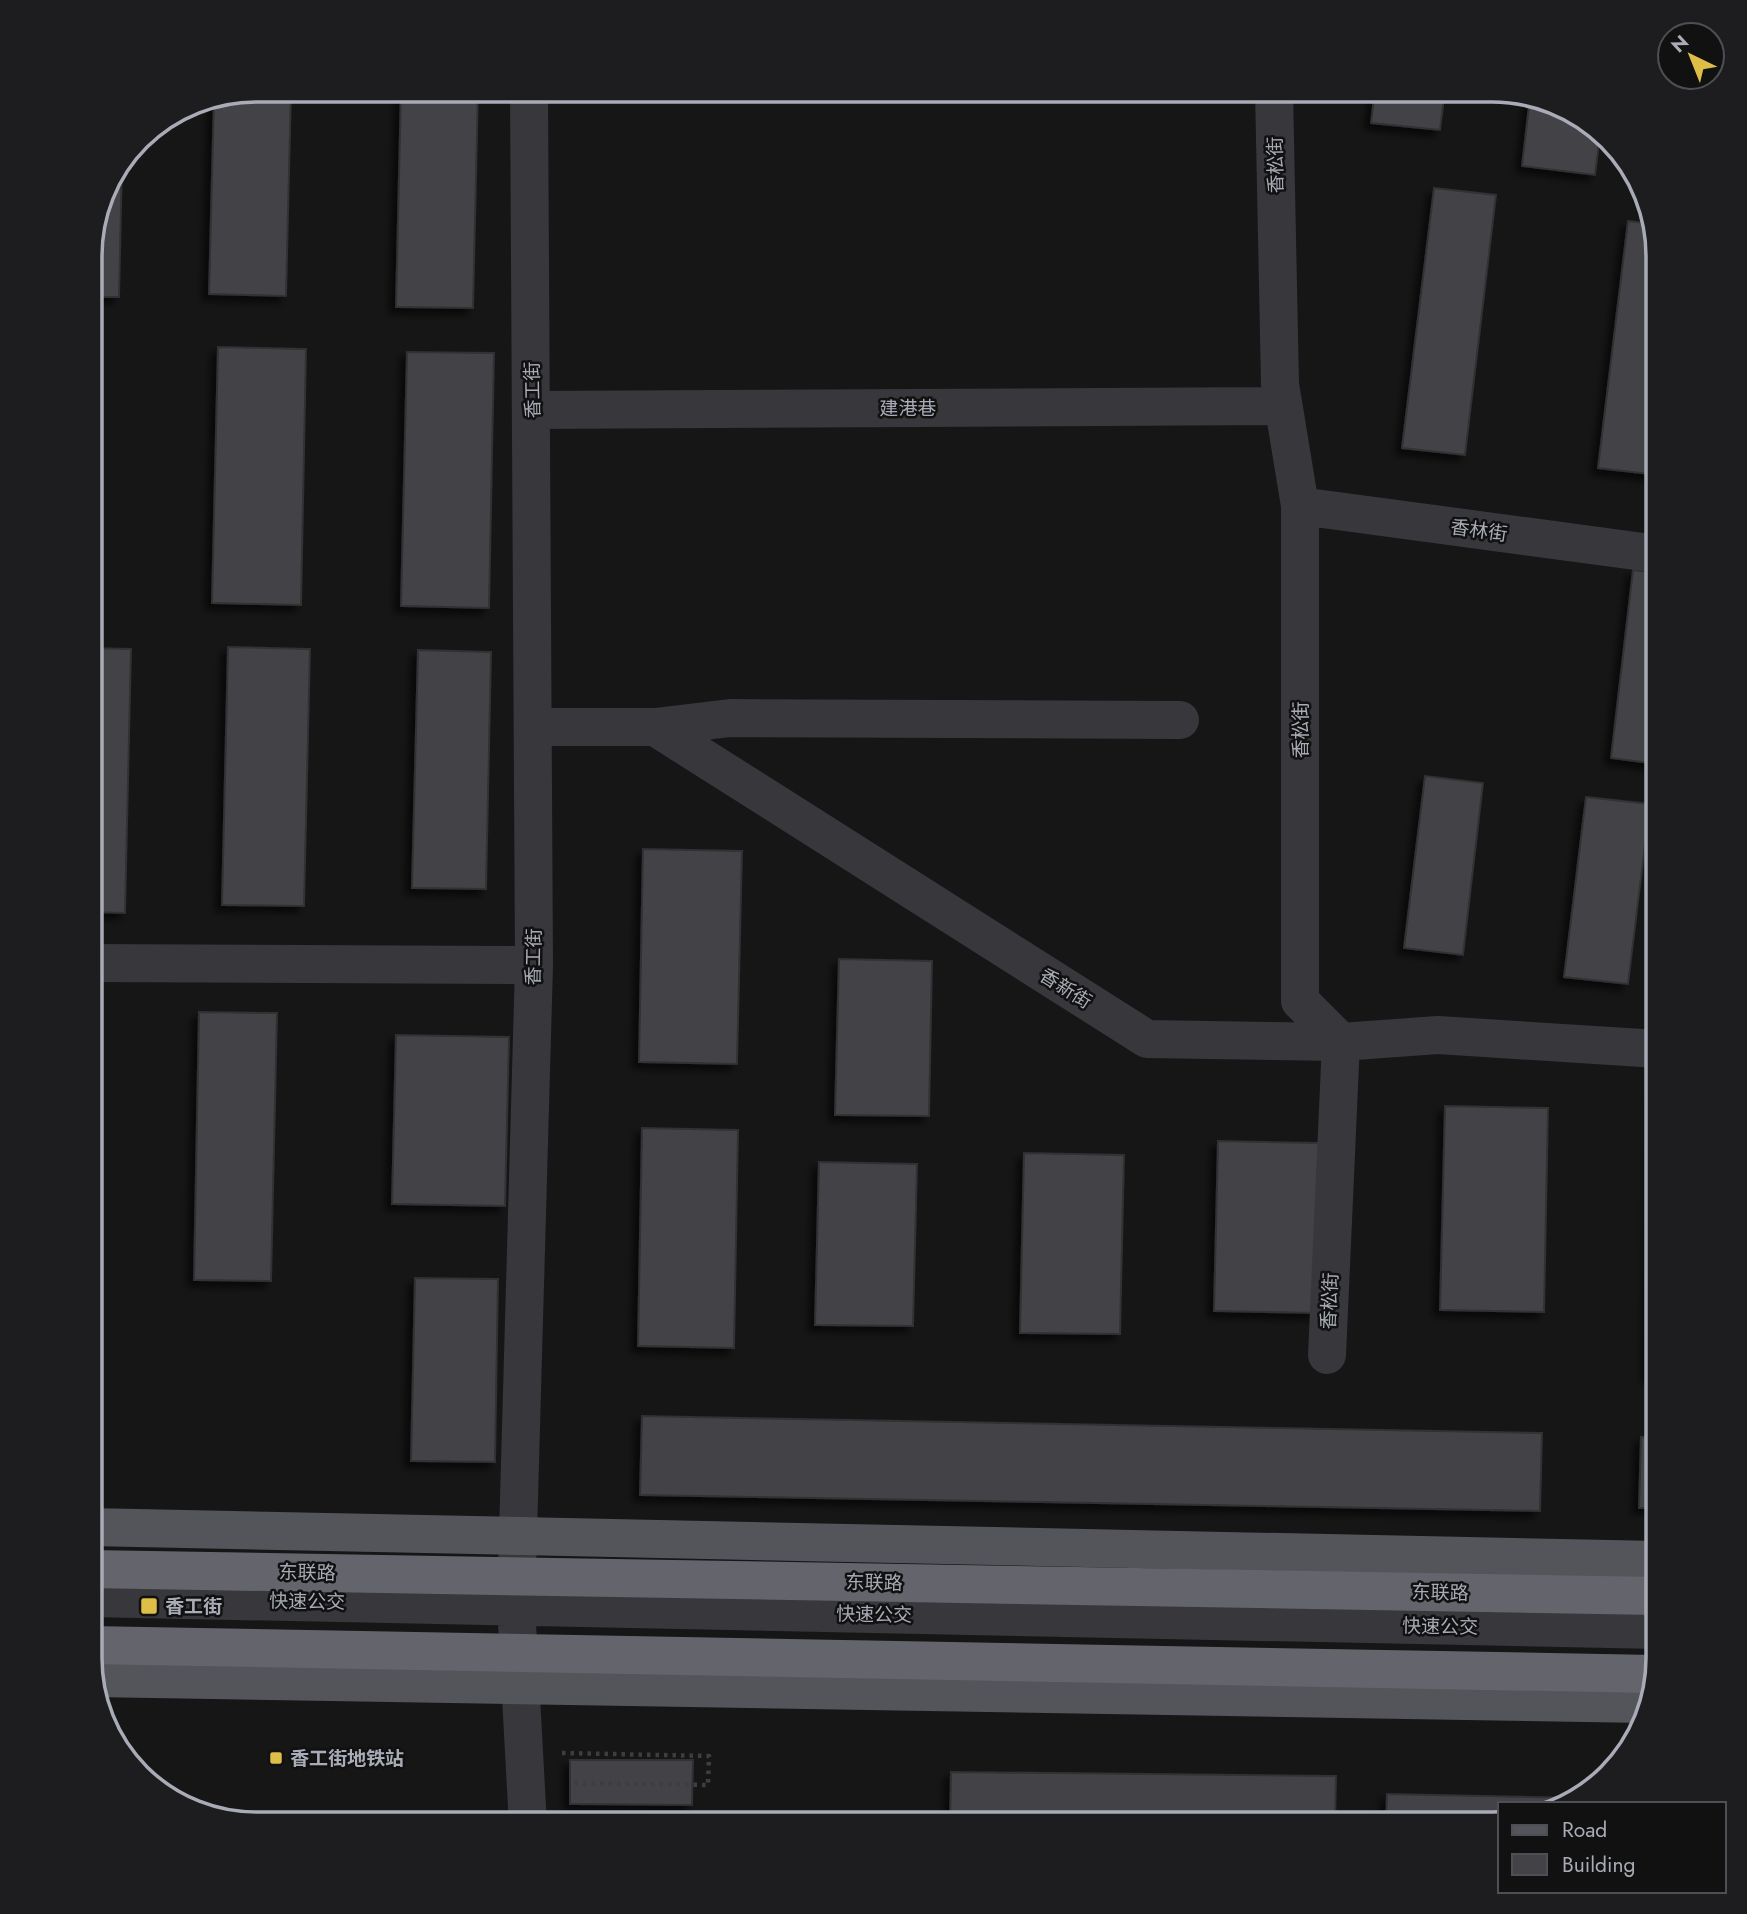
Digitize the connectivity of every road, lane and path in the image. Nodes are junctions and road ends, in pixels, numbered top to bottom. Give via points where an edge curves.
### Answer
1 (529, 102) edge
2 (1274, 102) edge
3 (1283, 405) junction
4 (533, 410) junction
5 (1300, 506) junction
6 (1646, 552) edge
7 (1180, 720) dead end
8 (533, 727) junction
9 (655, 727) junction
10 (102, 963) edge
11 (534, 965) junction
12 (1341, 1042) junction
13 (1646, 1048) edge
14 (1326, 1355) dead end
15 (102, 1527) edge
16 (518, 1536) junction
17 (1646, 1560) edge
18 (102, 1569) edge
19 (1646, 1596) edge
20 (102, 1598) edge
21 (102, 1612) edge
22 (517, 1613) junction
23 (1646, 1630) edge
24 (1646, 1642) edge
25 (102, 1645) edge
26 (1644, 1674) edge
27 (103, 1678) edge
28 (519, 1684) junction
29 (1638, 1704) edge
30 (557, 1753) dead end
31 (570, 1783) dead end
32 (527, 1812) edge

1 - 4 street, 香工街
2 - 3 street, 香松街
3 - 4 street, 建港巷
3 - 5 street, 香松街
4 - 8 street, 香工街
5 - 6 street, 香林街
5 - 12 street, 香松街 via 1300,1001
7 - 9 street via 730,718
8 - 9 street
8 - 11 street, 香工街
9 - 12 street, 香新街 via 1147,1039
10 - 11 street
11 - 16 street, 香工街
12 - 13 street, 香新街 via 1437,1035
12 - 14 street, 香松街
15 - 16 main road
16 - 17 main road
16 - 22 street, 香工街
18 - 19 highway, 东联路, bridge
20 - 22 street, 快速公交
21 - 22 street, 快速公交
22 - 23 street, 快速公交
22 - 24 street, 快速公交
22 - 28 street, 香工街
25 - 26 highway, bridge
27 - 28 main road
28 - 29 main road
28 - 32 street, 香工街
30 - 31 path via 709,1756 708,1785

